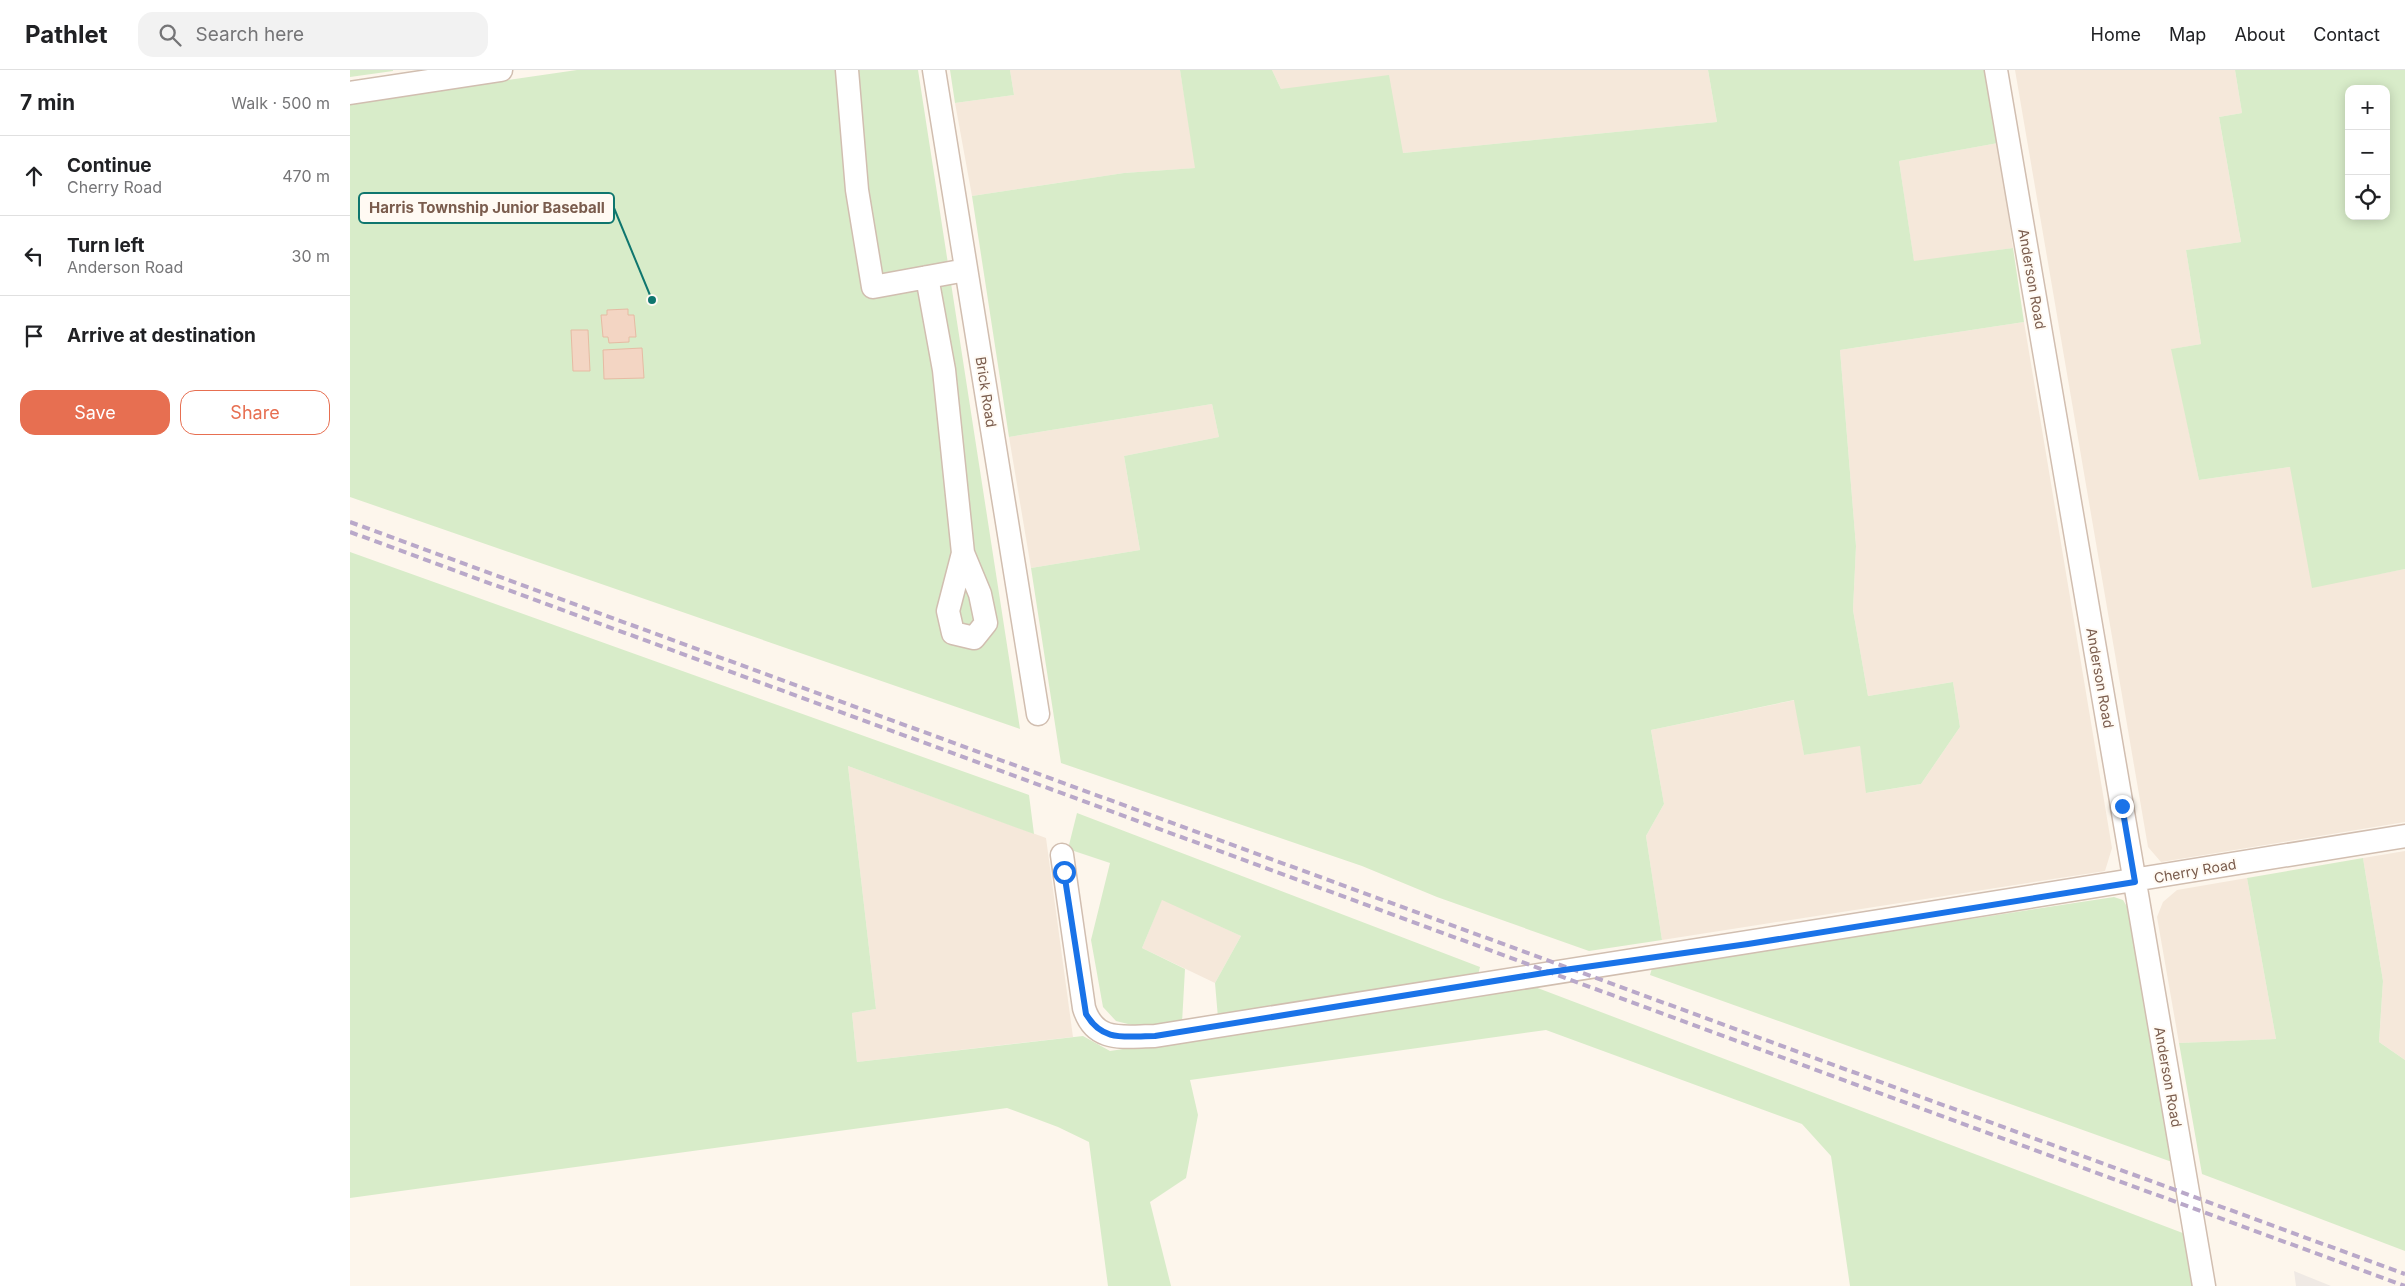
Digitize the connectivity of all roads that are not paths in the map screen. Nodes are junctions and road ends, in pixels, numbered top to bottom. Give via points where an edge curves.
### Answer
1 (501, 70) edge
2 (847, 70) edge
3 (934, 70) edge
4 (1996, 70) edge
5 (350, 93) edge
6 (966, 270) junction
7 (927, 277) junction
8 (963, 553) dead end
9 (1038, 714) dead end
10 (2405, 836) edge
11 (1062, 855) dead end
12 (2135, 882) junction
13 (2204, 1286) edge

1 - 5 street
2 - 7 street via 857,190 873,287
3 - 6 street, Brick Road
4 - 12 street, Anderson Road
6 - 7 street
6 - 9 street, Brick Road
7 - 8 street via 944,370
10 - 12 street, Cherry Road
11 - 12 street, Cherry Road via 1084,1008 1091,1023 1114,1037 1155,1036
12 - 13 street, Anderson Road

